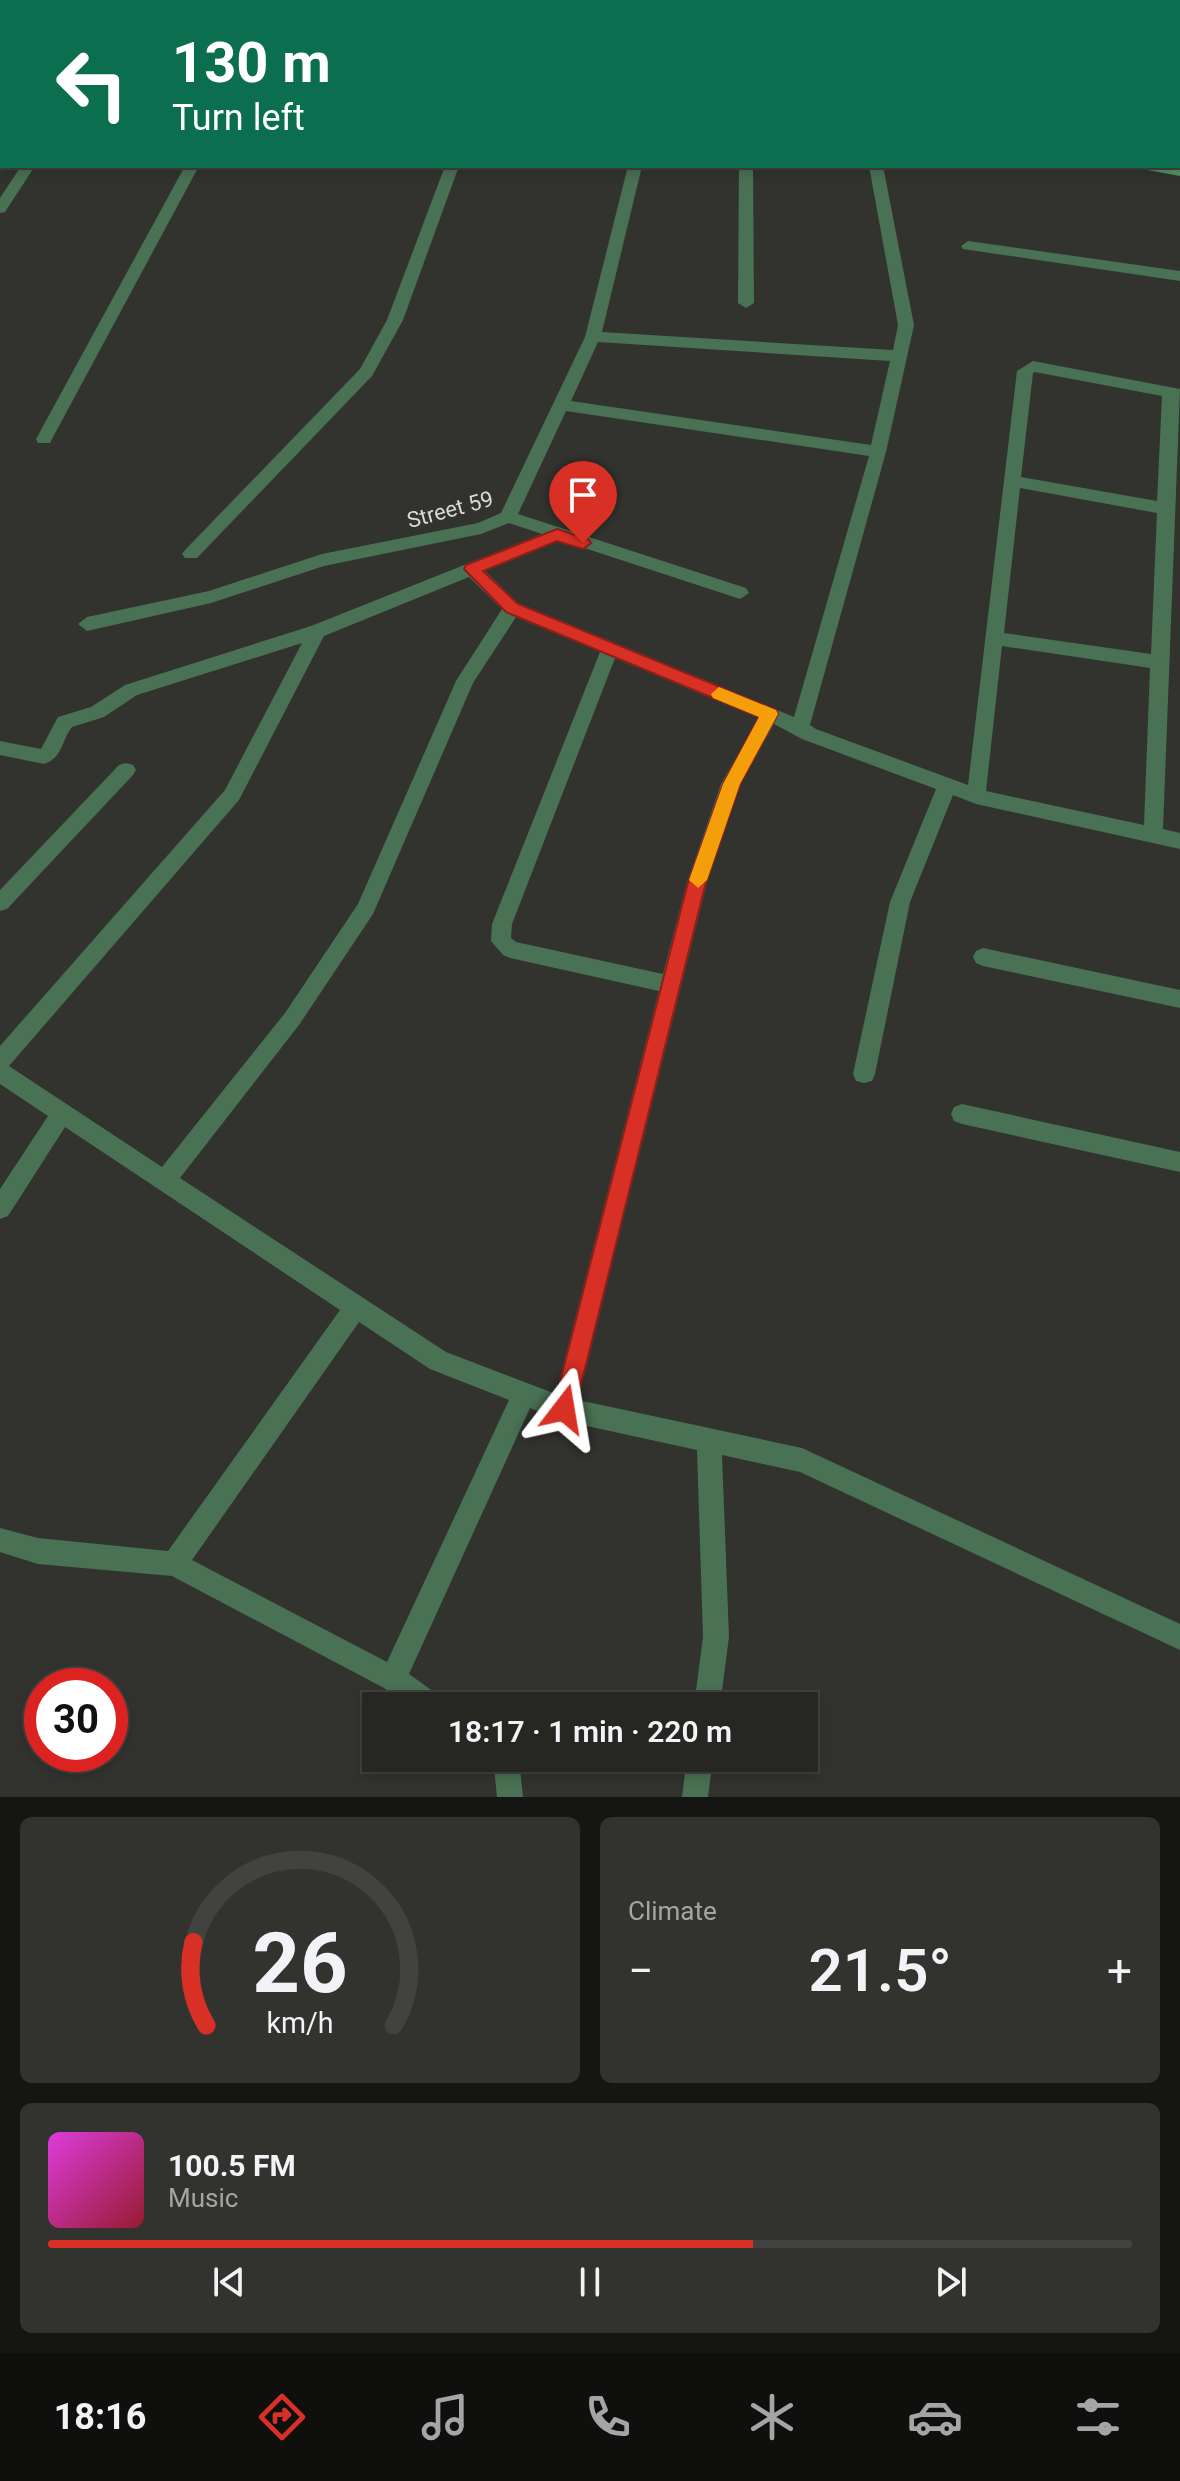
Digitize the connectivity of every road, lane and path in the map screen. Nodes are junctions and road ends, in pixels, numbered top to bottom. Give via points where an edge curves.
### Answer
1 (27, 168) edge
2 (191, 168) edge
3 (451, 168) edge
4 (635, 168) edge
5 (746, 168) edge
6 (876, 168) edge
7 (1158, 168) edge
8 (1180, 172) edge
9 (0, 209) edge
10 (968, 246) dead end
11 (1180, 276) edge
12 (746, 303) dead end
13 (593, 337) junction
14 (901, 356) junction
15 (1175, 394) edge
16 (560, 405) junction
17 (44, 439) dead end
18 (878, 452) junction
19 (1011, 481) junction
20 (1164, 508) junction
21 (508, 517) junction
22 (557, 535) junction
23 (191, 554) dead end
24 (472, 569) junction
25 (740, 593) dead end
26 (512, 608) junction
27 (87, 624) dead end
28 (317, 631) junction
29 (994, 638) junction
30 (610, 648) junction
31 (1158, 662) junction
32 (770, 714) junction
33 (800, 727) junction
34 (0, 748) edge
35 (126, 770) dead end
36 (947, 785) junction
37 (976, 796) junction
38 (1153, 836) junction
39 (1180, 841) edge
40 (3, 895) edge
41 (983, 957) dead end
42 (671, 985) junction
43 (1180, 999) edge
44 (0, 1061) edge
45 (0, 1072) edge
46 (864, 1074) dead end
47 (62, 1113) junction
48 (962, 1114) dead end
49 (1180, 1162) edge
50 (164, 1181) junction
51 (0, 1209) edge
52 (356, 1307) junction
53 (524, 1394) junction
54 (564, 1409) junction
55 (709, 1440) junction
56 (0, 1540) edge
57 (174, 1564) junction
58 (1180, 1637) edge
59 (393, 1679) junction
60 (412, 1692) edge
61 (709, 1692) edge
62 (507, 1772) edge
63 (698, 1772) edge
64 (510, 1797) edge
65 (695, 1797) edge

1 - 9 street
2 - 17 street
3 - 23 street via 395,320 366,372
4 - 13 street, Street 59
5 - 12 street
6 - 14 street via 906,325
7 - 8 street
10 - 11 street
13 - 14 street
13 - 16 street, Street 59
14 - 18 street
15 - 19 street via 1033,366 1025,371
15 - 20 street
16 - 18 street
16 - 21 street, Street 59
18 - 33 street
19 - 20 street
19 - 29 street
20 - 31 street
21 - 22 street
21 - 27 street, Street 59 via 481,528 322,560 211,597
22 - 24 street
22 - 25 street
24 - 26 street
24 - 28 street
26 - 30 street
26 - 50 street via 465,681 366,908 292,1019
28 - 34 street via 131,690 97,712 65,722 44,757
28 - 44 street via 232,795
29 - 31 street
29 - 37 street
30 - 32 street
30 - 42 street via 502,924 501,941 510,949
31 - 38 street
32 - 33 street
32 - 42 street via 731,784 696,886
33 - 36 street
35 - 40 street
36 - 37 street
36 - 46 street via 900,902
37 - 38 street
38 - 39 street
41 - 43 street
42 - 54 street
45 - 47 street
47 - 50 street
47 - 51 street
48 - 49 street
50 - 52 street
52 - 53 street via 438,1361
52 - 57 street
53 - 54 street
53 - 59 street
54 - 55 street
55 - 58 street via 802,1460
55 - 61 street via 716,1637
56 - 57 street via 38,1551
57 - 59 street
59 - 60 street
62 - 64 street
63 - 65 street

